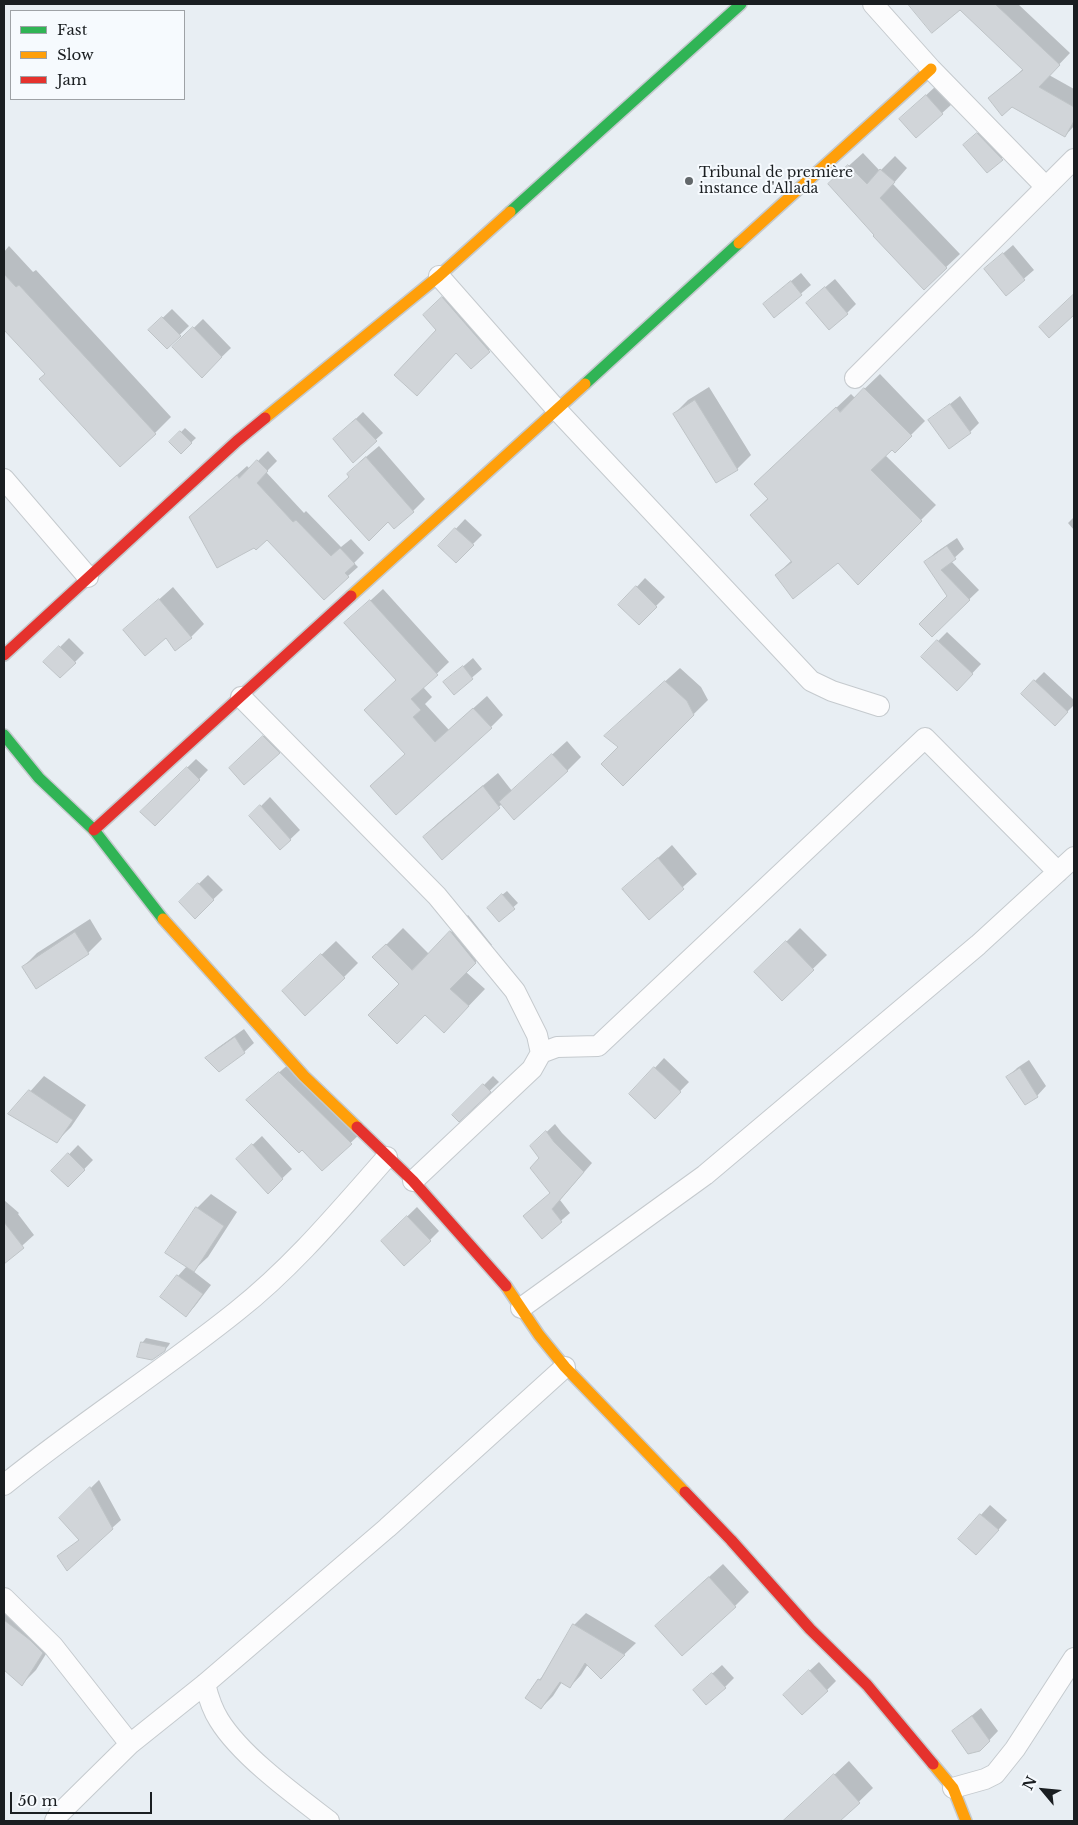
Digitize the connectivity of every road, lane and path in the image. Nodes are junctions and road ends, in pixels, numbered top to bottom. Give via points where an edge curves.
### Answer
1 (741, 4) edge
2 (872, 4) edge
3 (931, 69) junction
4 (1074, 159) edge
5 (1046, 187) junction
6 (439, 276) junction
7 (855, 378) dead end
8 (557, 410) junction
9 (4, 478) edge
10 (88, 577) junction
11 (4, 656) edge
12 (241, 697) junction
13 (879, 706) dead end
14 (4, 735) edge
15 (94, 830) junction
16 (1074, 857) edge
17 (1058, 872) junction
18 (541, 1053) junction
19 (387, 1157) junction
20 (413, 1181) junction
21 (521, 1308) junction
22 (565, 1367) junction
23 (4, 1485) edge
24 (4, 1598) edge
25 (1074, 1658) edge
26 (205, 1684) junction
27 (130, 1744) junction
28 (953, 1788) junction
29 (961, 1818) edge
30 (55, 1821) edge
31 (329, 1821) edge

1 - 6 street
2 - 3 street
3 - 5 street
3 - 8 street
4 - 5 street
5 - 7 street
6 - 8 street
6 - 10 street via 236,441
8 - 12 street
8 - 13 street via 811,681 832,692
9 - 10 street
10 - 11 street
12 - 15 street
12 - 18 street via 437,896 515,991 537,1035
14 - 15 street via 39,778
15 - 19 street via 170,928 304,1076
16 - 17 street
17 - 18 street via 925,738 598,1046 557,1047
17 - 21 street via 978,945 705,1175
18 - 20 street via 532,1069
19 - 20 street
19 - 23 street via 301,1254 239,1310
20 - 21 street via 506,1284
21 - 22 street
22 - 26 street via 387,1528
22 - 28 street via 731,1540 810,1629 867,1685
24 - 27 street via 53,1646
25 - 28 street via 995,1774
26 - 27 street
26 - 31 street via 218,1719 238,1745
27 - 30 street
28 - 29 street

